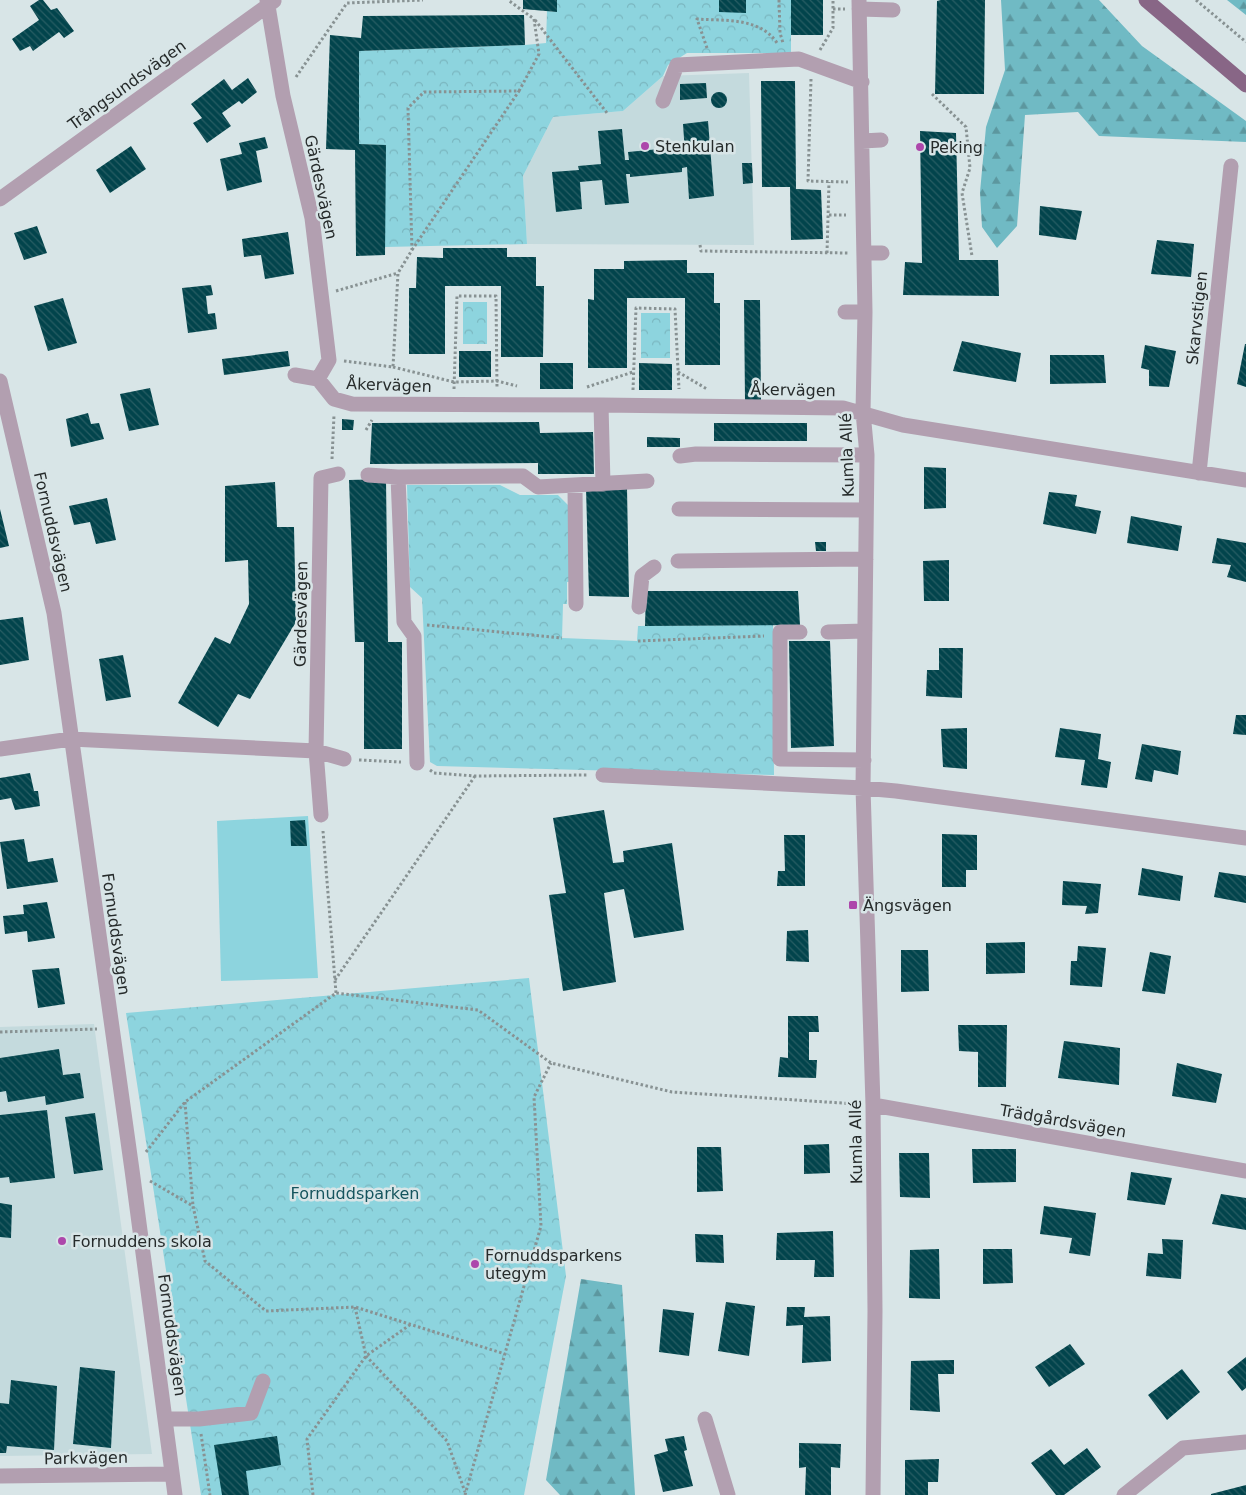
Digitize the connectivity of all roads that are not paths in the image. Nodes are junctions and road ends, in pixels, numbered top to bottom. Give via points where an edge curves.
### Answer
1 (1146, 0) edge
2 (1157, 0) edge
3 (270, 2) edge
4 (859, 4) edge
5 (893, 10) dead end
6 (1234, 75) junction
7 (862, 82) junction
8 (1246, 85) edge
9 (663, 101) dead end
10 (881, 140) dead end
11 (862, 141) junction
12 (1231, 166) dead end
13 (0, 198) edge
14 (864, 253) junction
15 (882, 253) dead end
16 (845, 312) dead end
17 (866, 312) junction
18 (294, 375) dead end
19 (318, 379) junction
20 (0, 381) edge
21 (601, 405) junction
22 (863, 412) junction
23 (866, 455) junction
24 (680, 456) dead end
25 (1199, 473) junction
26 (338, 474) dead end
27 (368, 475) dead end
28 (398, 476) junction
29 (1246, 480) edge
30 (647, 481) dead end
31 (603, 484) junction
32 (575, 485) junction
33 (679, 509) dead end
34 (866, 510) junction
35 (866, 559) junction
36 (678, 561) dead end
37 (654, 567) dead end
38 (576, 604) dead end
39 (639, 607) dead end
40 (865, 631) junction
41 (800, 632) dead end
42 (828, 632) dead end
43 (71, 739) junction
44 (0, 749) edge
45 (316, 751) junction
46 (344, 760) road end
47 (864, 760) junction
48 (417, 762) road end
49 (602, 775) road end
50 (863, 788) junction
51 (322, 815) road end
52 (1246, 838) edge
53 (873, 1105) junction
54 (1246, 1171) edge
55 (263, 1381) dead end
56 (165, 1418) junction
57 (705, 1419) dead end
58 (1246, 1442) edge
59 (172, 1474) junction
60 (0, 1476) edge
61 (175, 1495) edge
62 (728, 1495) edge
63 (873, 1495) edge
64 (1124, 1495) edge

1 - 6 main road
2 - 6 main road
3 - 13 street, Trångsundsvägen
3 - 19 street, Gärdesvägen via 283,96 312,218 329,360
4 - 5 street
4 - 7 street, Kumla Allé
6 - 8 main road
7 - 9 street via 799,59 677,65
7 - 11 street, Kumla Allé
10 - 11 street
11 - 14 street, Kumla Allé
12 - 25 street, Skarvstigen
14 - 15 street
14 - 17 street, Kumla Allé
16 - 17 street
17 - 22 street, Kumla Allé
18 - 19 street
19 - 21 street, Åkervägen via 334,399 352,404
20 - 43 street, Fornuddsvägen via 54,613
21 - 22 street, Åkervägen via 842,408
21 - 31 street
22 - 23 street, Kumla Allé
22 - 25 street, Åkervägen via 903,425
23 - 24 street
23 - 34 street, Kumla Allé
25 - 29 street, Åkervägen
26 - 45 street, Gärdesvägen via 321,478
27 - 28 street
28 - 32 street via 523,476 538,487
28 - 48 street via 404,622 414,636
30 - 31 street
31 - 32 street
32 - 38 street
33 - 34 street
34 - 35 street, Kumla Allé
35 - 36 street
35 - 40 street, Kumla Allé
37 - 39 street via 642,576
40 - 42 street
40 - 47 street, Kumla Allé
41 - 47 street via 780,632 780,759
43 - 44 street
43 - 45 street
43 - 56 street, Fornuddsvägen
45 - 46 street
45 - 51 street, Gärdesvägen
47 - 50 street, Kumla Allé
49 - 50 street
50 - 52 street
50 - 53 street, Kumla Allé
53 - 54 street, Trädgårdsvägen
53 - 63 street, Kumla Allé
55 - 56 street via 251,1413 199,1419
56 - 59 street, Fornuddsvägen
57 - 62 street
58 - 64 street via 1184,1448
59 - 60 street, Parkvägen
59 - 61 street, Fornuddsvägen

